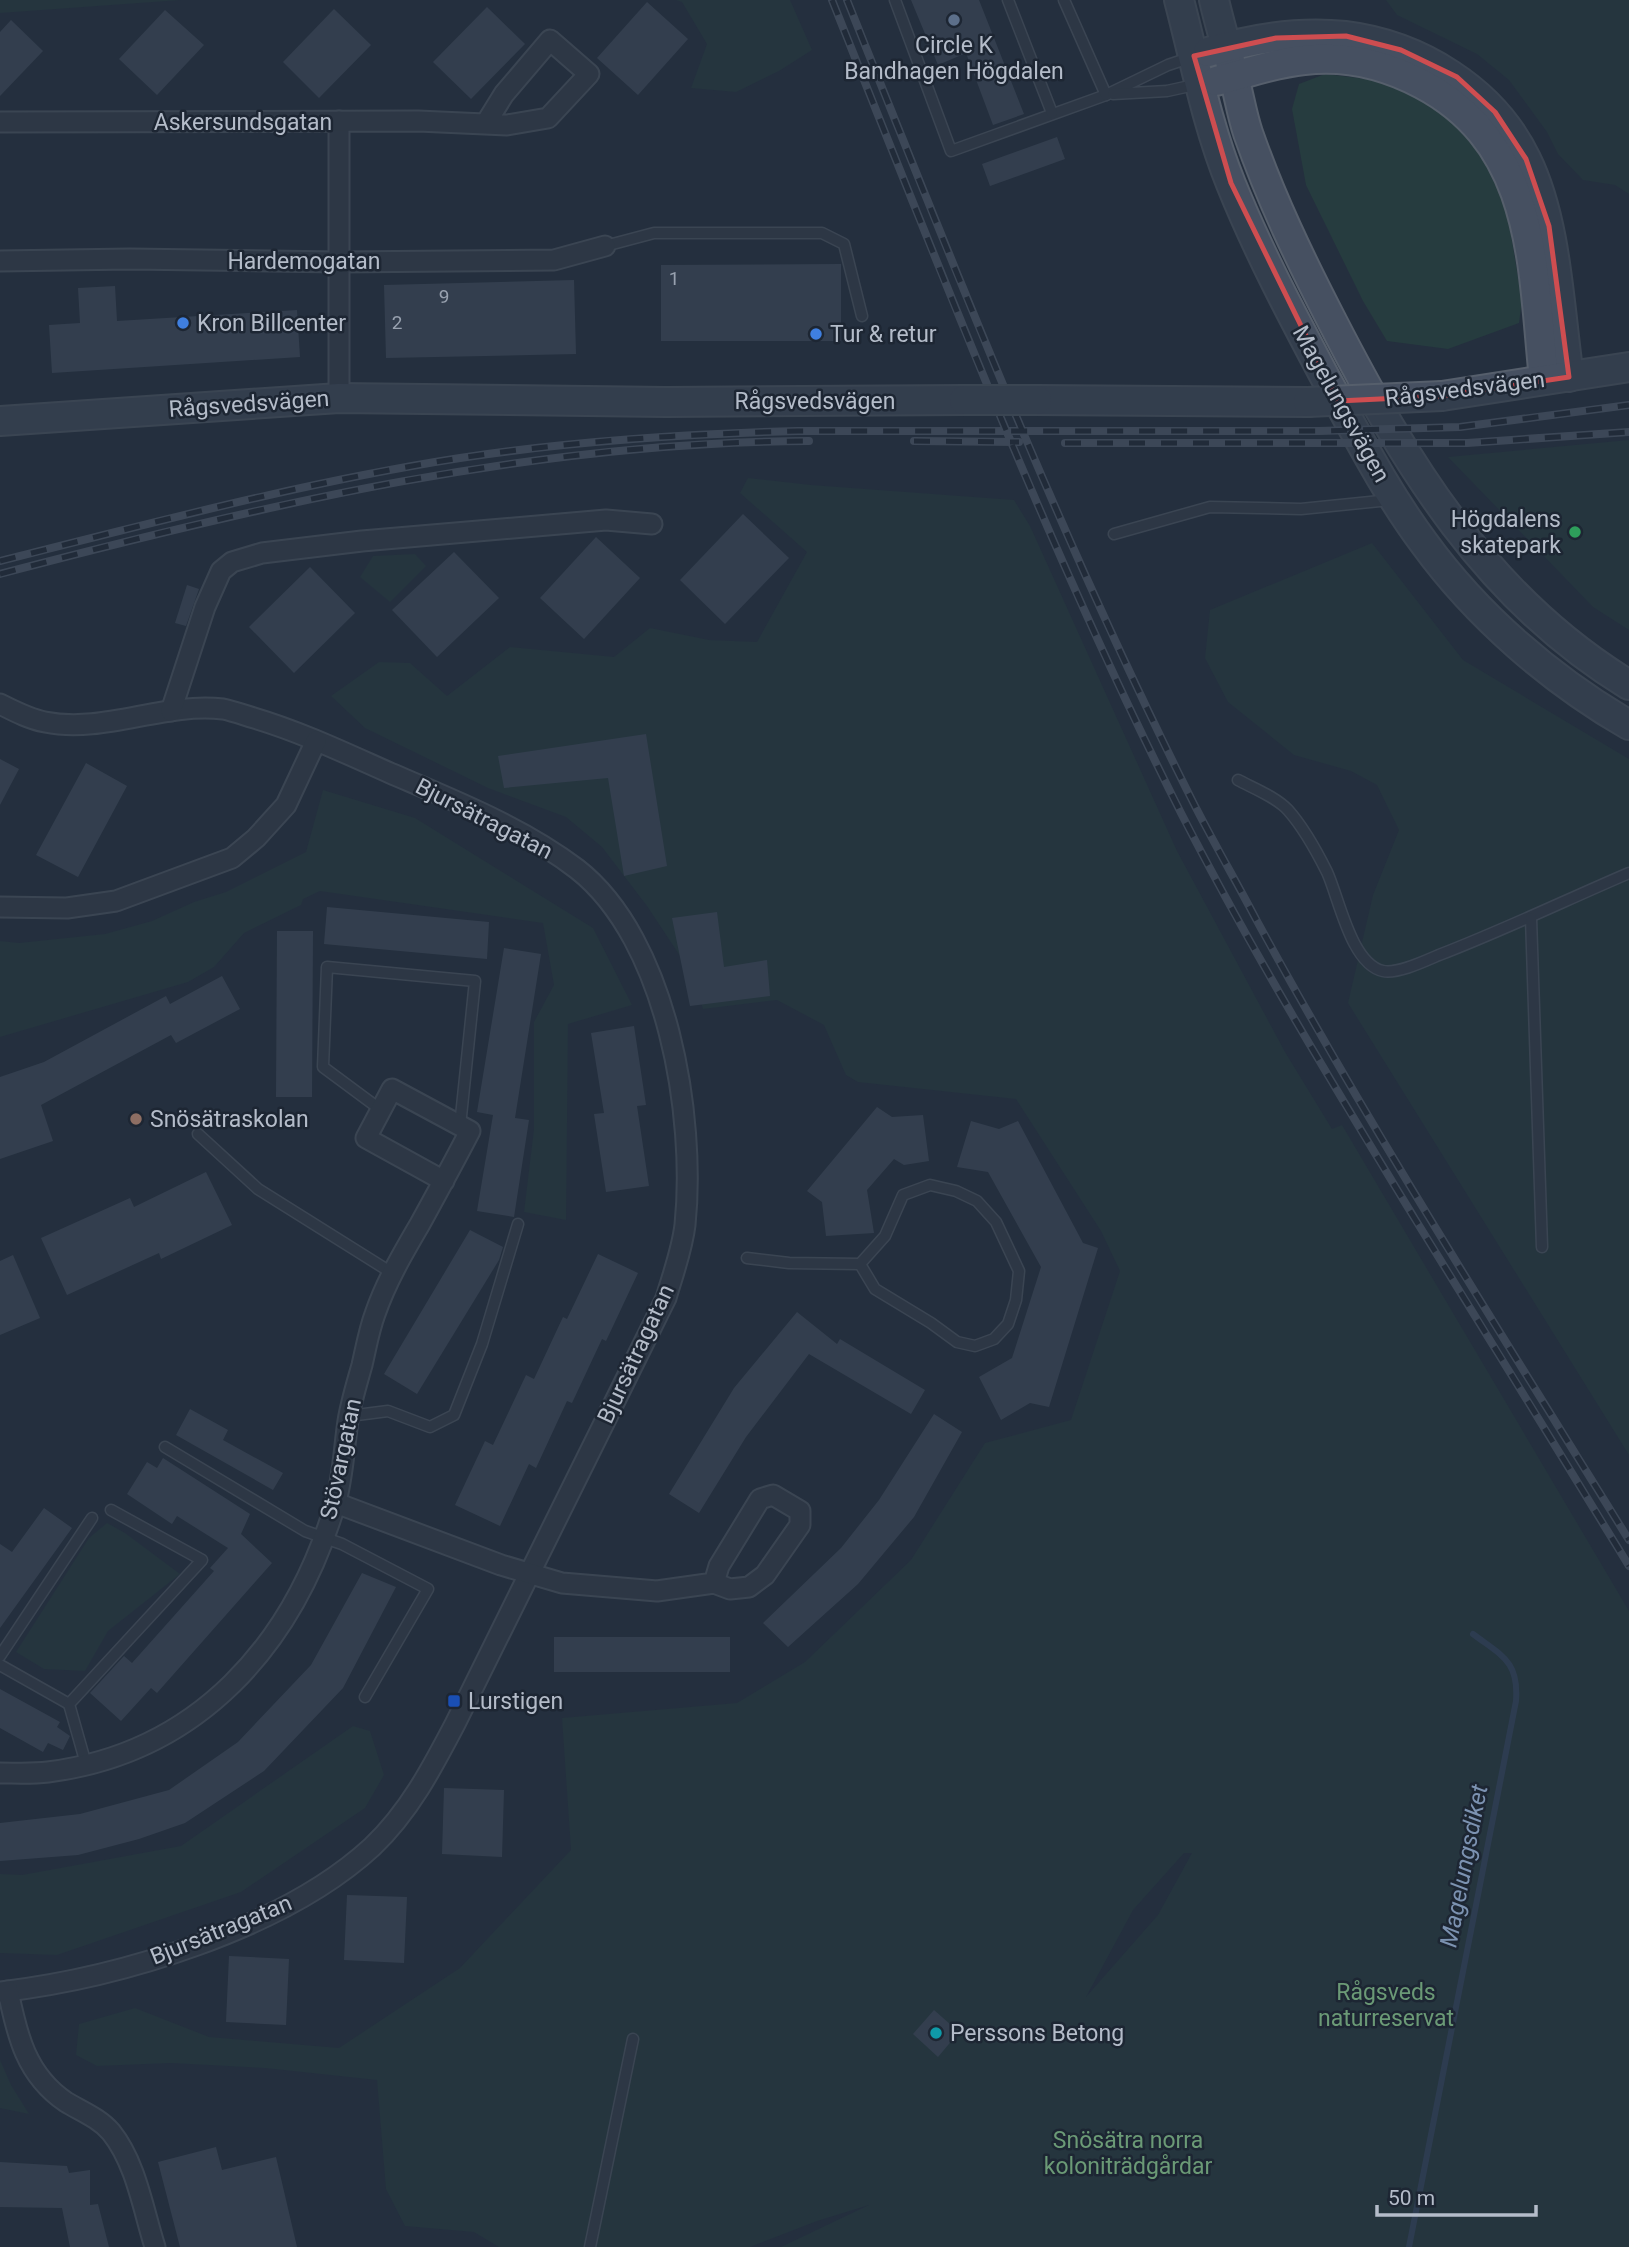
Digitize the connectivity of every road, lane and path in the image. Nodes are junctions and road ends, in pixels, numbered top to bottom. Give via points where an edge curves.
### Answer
1 (895, 0) edge
2 (1008, 0) edge
3 (1064, 0) edge
4 (1179, 0) edge
5 (1214, 0) edge
6 (1226, 47) junction
7 (1194, 56) junction
8 (1234, 76) junction
9 (1201, 84) junction
10 (1106, 95) junction
11 (1052, 113) junction
12 (339, 121) junction
13 (0, 122) edge
14 (486, 123) junction
15 (605, 246) joint
16 (0, 261) edge
17 (338, 262) junction
18 (862, 316) dead end
19 (1629, 368) edge
20 (1557, 378) junction
21 (339, 398) junction
22 (0, 421) edge
23 (1394, 500) junction
24 (652, 524) dead end
25 (1114, 534) dead end
26 (1629, 685) edge
27 (0, 704) edge
28 (171, 711) junction
29 (1629, 725) edge
30 (316, 741) junction
31 (1238, 780) dead end
32 (1629, 873) edge
33 (0, 907) edge
34 (1531, 918) junction
35 (381, 1110) junction
36 (460, 1126) junction
37 (198, 1134) dead end
38 (444, 1181) junction
39 (518, 1224) dead end
40 (1542, 1247) dead end
41 (747, 1258) dead end
42 (860, 1264) junction
43 (392, 1273) junction
44 (349, 1416) junction
45 (165, 1447) dead end
46 (336, 1503) junction
47 (111, 1510) dead end
48 (92, 1518) dead end
49 (323, 1538) junction
50 (529, 1573) junction
51 (714, 1583) junction
52 (0, 1656) edge
53 (0, 1665) edge
54 (365, 1697) dead end
55 (69, 1704) junction
56 (86, 1764) junction
57 (0, 1773) edge
58 (4, 1991) edge
59 (633, 2039) dead end
60 (155, 2247) edge
61 (590, 2247) edge

1 - 11 lane via 951,151
2 - 11 lane
3 - 10 lane
4 - 7 street, Magelungsvägen
5 - 6 street, Magelungsvägen
6 - 7 street
6 - 8 street, Magelungsvägen
6 - 20 street via 1304,35 1346,36 1401,50 1457,77 1495,112 1526,159 1549,226
7 - 9 street, Magelungsvägen
7 - 10 lane
8 - 9 street
8 - 20 street via 1304,60 1368,63 1424,85 1470,117 1511,177
8 - 26 street, Magelungsvägen via 1248,134 1283,225 1405,453 1495,576 1553,630
9 - 10 lane
9 - 23 street, Magelungsvägen via 1231,183 1275,280
10 - 11 lane
12 - 13 street, Askersundsgatan
12 - 14 street, Askersundsgatan
12 - 17 street
14 - 14 street, Askersundsgatan via 507,125 548,118 589,74 550,40
15 - 17 street, Hardemogatan via 554,260
15 - 18 lane via 654,233 822,233 844,244
16 - 17 street, Hardemogatan
17 - 21 street
19 - 20 street, Rågsvedsvägen
20 - 21 street, Rågsvedsvägen, bridge via 1442,396 1308,402
21 - 22 street, Rågsvedsvägen
23 - 25 lane via 1301,509 1210,506
23 - 29 street, Magelungsvägen via 1446,571 1497,624 1558,677
24 - 28 street via 606,520 362,541 262,553 232,562 221,571 205,607
27 - 28 street, Bjursätragatan via 46,723 105,722
28 - 30 street, Bjursätragatan via 223,709
30 - 33 street via 286,805 232,858 116,901 67,908
30 - 50 street, Bjursätragatan via 530,838 578,870 620,917 660,998 685,1124 688,1178 681,1250 666,1298
31 - 34 lane via 1285,807 1294,818 1328,875 1350,935 1366,961 1383,971 1404,968
32 - 34 lane
34 - 40 lane
35 - 36 street via 392,1089
35 - 36 lane via 323,1068 327,967 475,981
35 - 38 street via 366,1138
36 - 38 street, Stövargatan via 470,1131
37 - 43 lane via 258,1189
38 - 43 street, Stövargatan
39 - 44 lane via 482,1345 454,1415 430,1427 388,1411
41 - 42 lane
42 - 42 lane via 885,1236 903,1195 930,1185 977,1201 996,1222 1019,1271 1016,1300 1008,1324 994,1339 975,1346 957,1342 875,1289
43 - 44 street, Stövargatan via 375,1314
44 - 46 street, Stövargatan
45 - 49 lane
46 - 49 street, Stövargatan
46 - 50 street
47 - 55 lane via 202,1560
48 - 52 lane
49 - 54 lane via 428,1589
49 - 56 street, Stövargatan via 285,1621 251,1665 215,1700 177,1729 145,1745
50 - 51 street via 562,1583 657,1591
50 - 58 street, Bjursätragatan via 433,1768 405,1811 340,1873 305,1897 177,1951 72,1979
51 - 51 street via 730,1589 749,1587 765,1575 800,1525 800,1511 772,1495 760,1499 719,1566
53 - 55 lane
55 - 56 lane
56 - 57 street, Stövargatan via 47,1772
58 - 60 street via 32,2069 48,2088 109,2129 127,2155
59 - 61 lane

